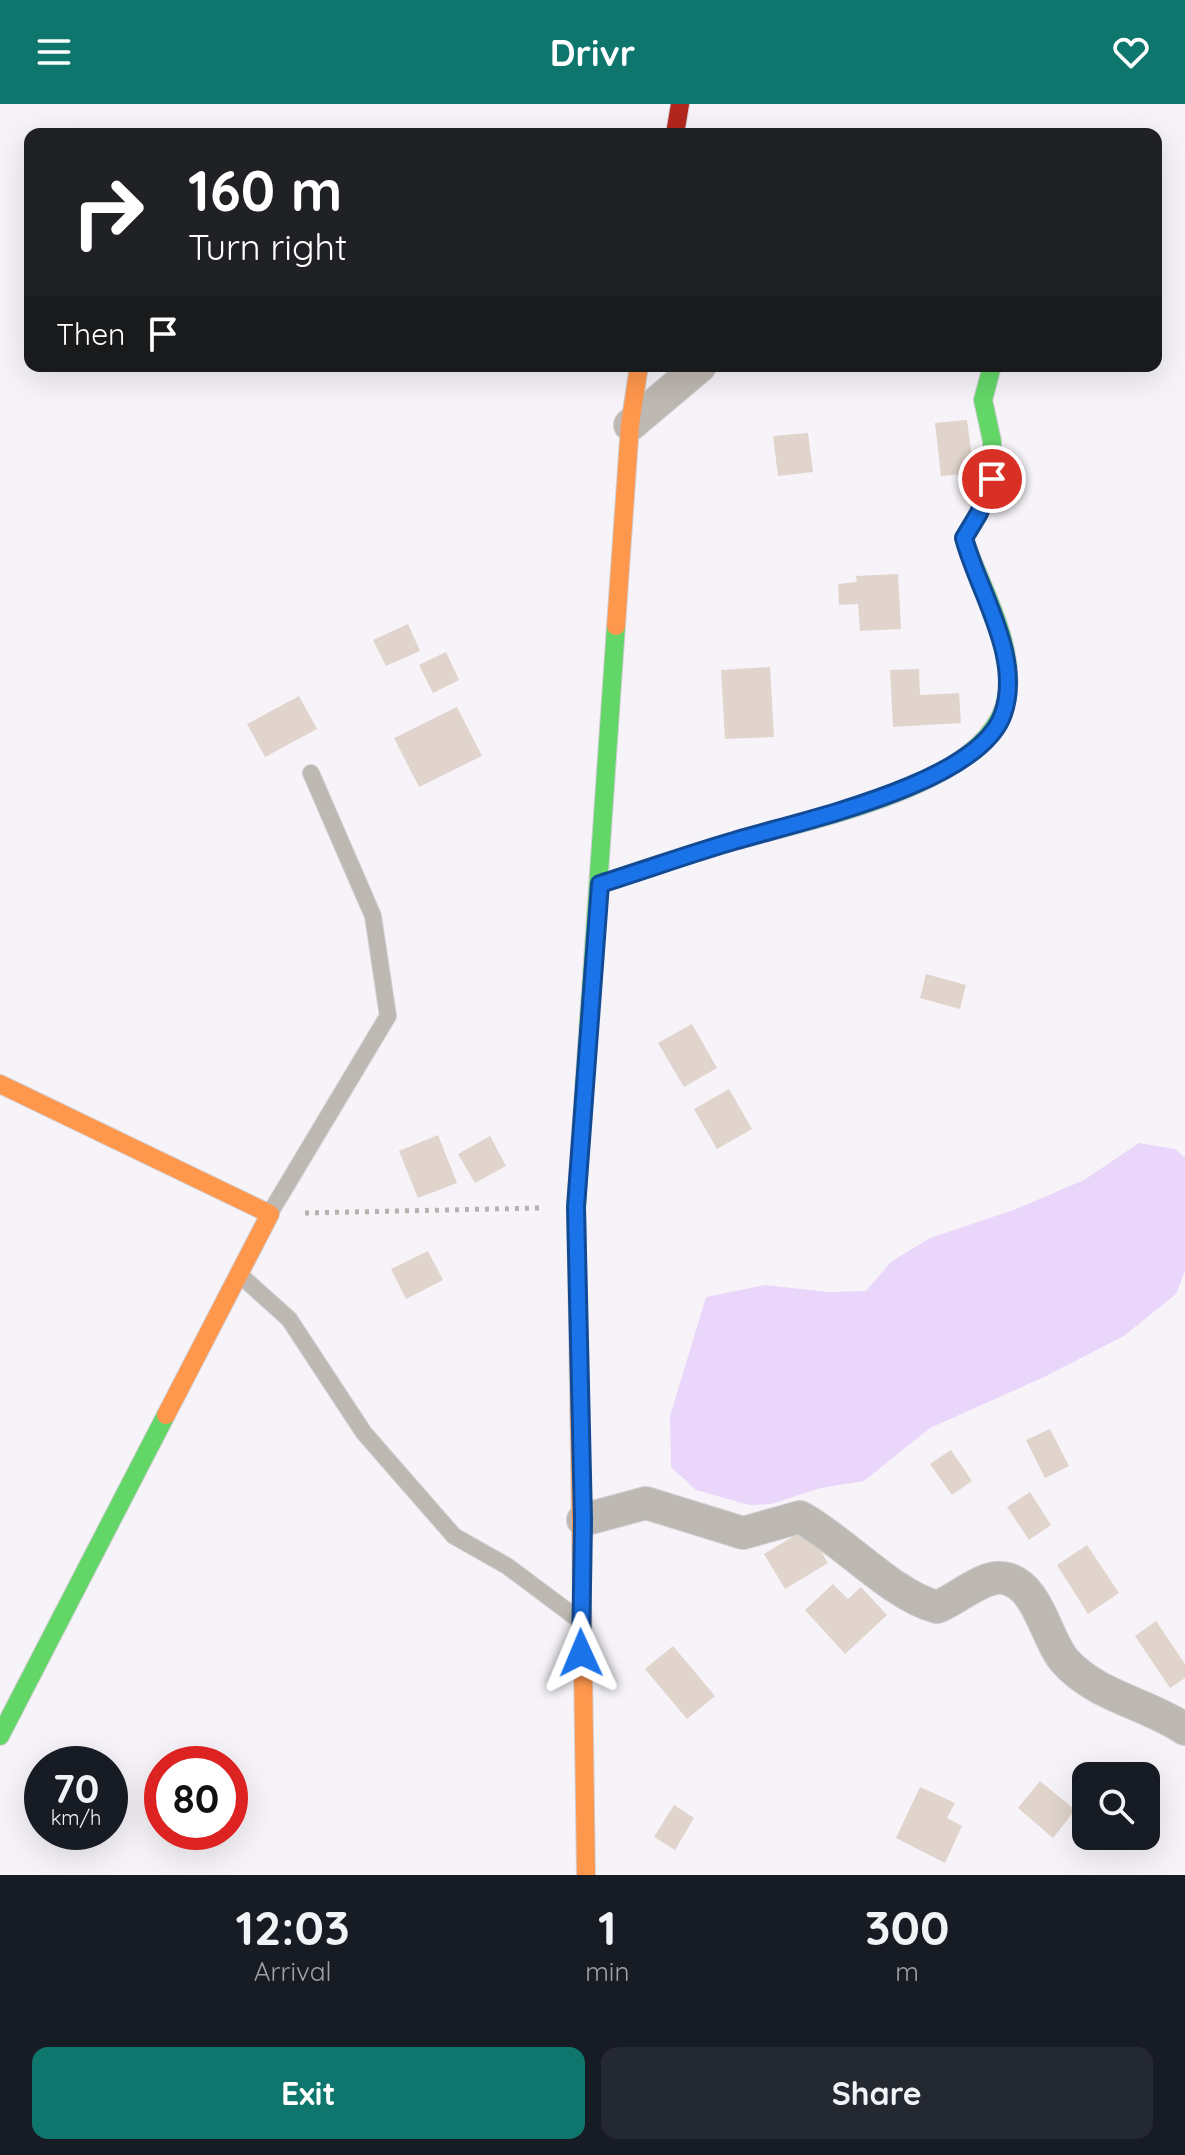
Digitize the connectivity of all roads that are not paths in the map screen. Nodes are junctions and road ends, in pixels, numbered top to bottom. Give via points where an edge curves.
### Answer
1 (680, 104) edge
2 (676, 128) edge
3 (638, 372) edge
4 (693, 372) edge
5 (990, 372) edge
6 (630, 425) junction
7 (311, 773) dead end
8 (600, 884) junction
9 (0, 1084) edge
10 (270, 1214) junction
11 (238, 1274) junction
12 (583, 1520) junction
13 (580, 1621) junction
14 (13, 1677) edge
15 (1185, 1729) edge
16 (0, 1736) edge
17 (586, 1875) edge

1 - 2 main road
3 - 6 main road
4 - 6 street
5 - 8 main road via 983,400 992,441 992,479 964,538 1000,631 1006,679 1003,714 986,740 949,768 885,796
6 - 8 main road
7 - 10 lane via 373,916 388,1016
8 - 12 main road via 576,1207
9 - 10 main road
10 - 11 main road
11 - 13 lane via 289,1319 364,1433 454,1536 507,1566
11 - 14 main road
12 - 13 main road
12 - 15 street via 646,1503 743,1533 800,1517 916,1602 937,1607 981,1583 1003,1578 1022,1587 1061,1656 1081,1678
13 - 17 main road
14 - 16 main road

